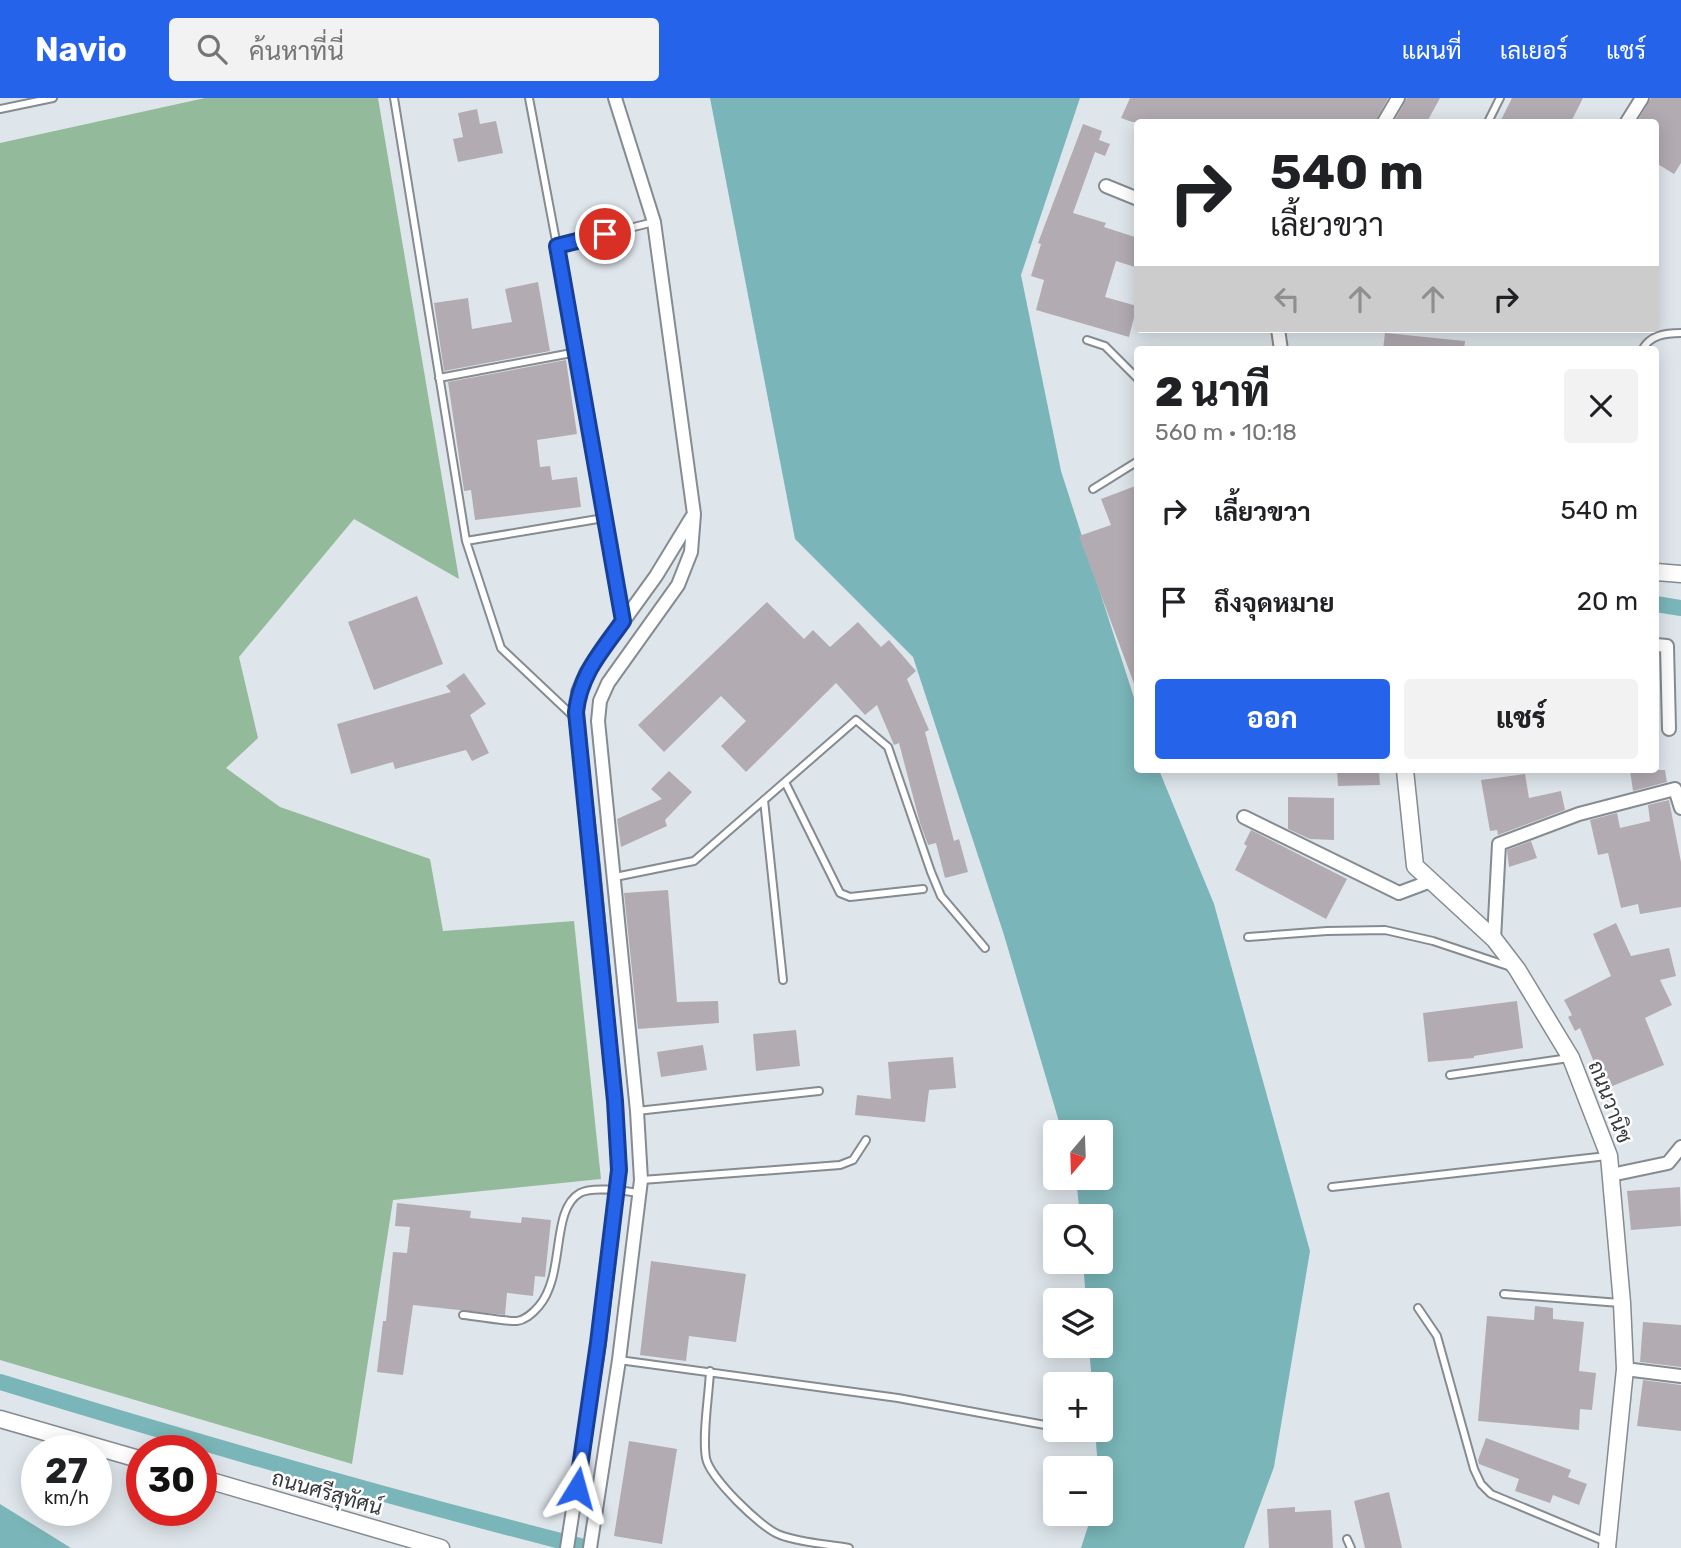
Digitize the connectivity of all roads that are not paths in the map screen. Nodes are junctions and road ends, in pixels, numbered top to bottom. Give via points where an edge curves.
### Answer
1 (53, 98) edge
2 (394, 98) edge
3 (529, 98) edge
4 (615, 98) edge
5 (1398, 98) edge
6 (1500, 98) edge
7 (1642, 98) edge
8 (0, 109) edge
9 (1386, 119) edge
10 (1490, 119) edge
11 (1629, 119) edge
12 (1106, 186) dead end
13 (1134, 197) edge
14 (654, 222) junction
15 (557, 246) junction
16 (1681, 333) edge
17 (1087, 340) dead end
18 (1644, 346) edge
19 (577, 352) junction
20 (1134, 375) edge
21 (439, 378) junction
22 (1134, 463) edge
23 (1093, 489) dead end
24 (694, 514) junction
25 (604, 518) junction
26 (466, 541) junction
27 (1659, 572) edge
28 (1681, 574) edge
29 (623, 621) junction
30 (1659, 645) edge
31 (576, 719) junction
32 (1669, 729) dead end
33 (1405, 773) edge
34 (785, 782) junction
35 (764, 800) junction
36 (1681, 808) edge
37 (1244, 817) dead end
38 (615, 877) junction
39 (1432, 881) junction
40 (923, 890) dead end
41 (1248, 937) dead end
42 (1494, 939) junction
43 (985, 948) dead end
44 (1517, 968) junction
45 (783, 981) dead end
46 (1571, 1058) junction
47 (1450, 1075) dead end
48 (819, 1091) dead end
49 (637, 1111) junction
50 (866, 1140) dead end
51 (1681, 1147) edge
52 (1609, 1156) junction
53 (1611, 1175) junction
54 (641, 1187) junction
55 (1332, 1187) dead end
56 (618, 1191) junction
57 (1504, 1294) dead end
58 (1622, 1303) junction
59 (1418, 1308) dead end
60 (463, 1315) dead end
61 (619, 1360) junction
62 (1625, 1369) junction
63 (710, 1371) junction
64 (1681, 1376) edge
65 (0, 1419) edge
66 (1043, 1425) edge
67 (126, 1455) edge
68 (217, 1483) edge
69 (1347, 1539) dead end
70 (1608, 1546) edge
71 (441, 1548) edge
72 (567, 1548) edge
73 (590, 1548) edge
74 (849, 1548) edge
75 (1351, 1548) edge

1 - 8 lane
2 - 21 lane
3 - 15 lane
4 - 14 street
5 - 9 street
6 - 10 lane
7 - 11 street
12 - 13 street
14 - 15 lane
14 - 24 street
15 - 19 lane
16 - 18 lane via 1656,335
17 - 20 lane via 1105,346
19 - 21 lane
19 - 25 lane
21 - 26 lane
22 - 23 lane
24 - 29 street
24 - 38 street via 691,552 678,585 600,701 598,721
25 - 26 lane
25 - 29 lane
26 - 31 lane via 501,648
27 - 28 street
29 - 31 street via 586,673 578,692
30 - 32 street via 1667,646
31 - 56 street via 615,1101
33 - 39 street, ถนนวานิช via 1415,866
34 - 35 lane
34 - 40 lane via 840,893 850,897
34 - 43 lane via 856,720 888,747 942,896
35 - 38 lane via 694,861
35 - 45 lane
36 - 42 street via 1675,789 1578,814 1499,845
37 - 39 street via 1399,894
38 - 49 street
39 - 42 street, ถนนวานิช
41 - 44 lane via 1385,930
42 - 44 street, ถนนวานิช
44 - 46 street, ถนนวานิช
46 - 47 lane
46 - 52 street, ถนนวานิช
48 - 49 lane
49 - 54 street
50 - 54 lane via 853,1160 840,1165
51 - 53 street via 1668,1163
52 - 53 street, ถนนวานิช
52 - 55 lane
53 - 58 street, ถนนวานิช
54 - 56 lane
54 - 61 street
56 - 60 lane via 582,1192 567,1205 554,1278 533,1313 517,1321
56 - 72 street
57 - 58 lane
58 - 62 street, ถนนวานิช
59 - 70 lane via 1437,1336 1481,1484 1491,1494
61 - 63 lane
61 - 73 street
62 - 64 street
62 - 70 street, ถนนวานิช
63 - 66 lane
63 - 74 lane via 706,1459 711,1472 766,1529
65 - 67 street
68 - 71 street, ถนนศรีสุทัศน์
69 - 75 lane

